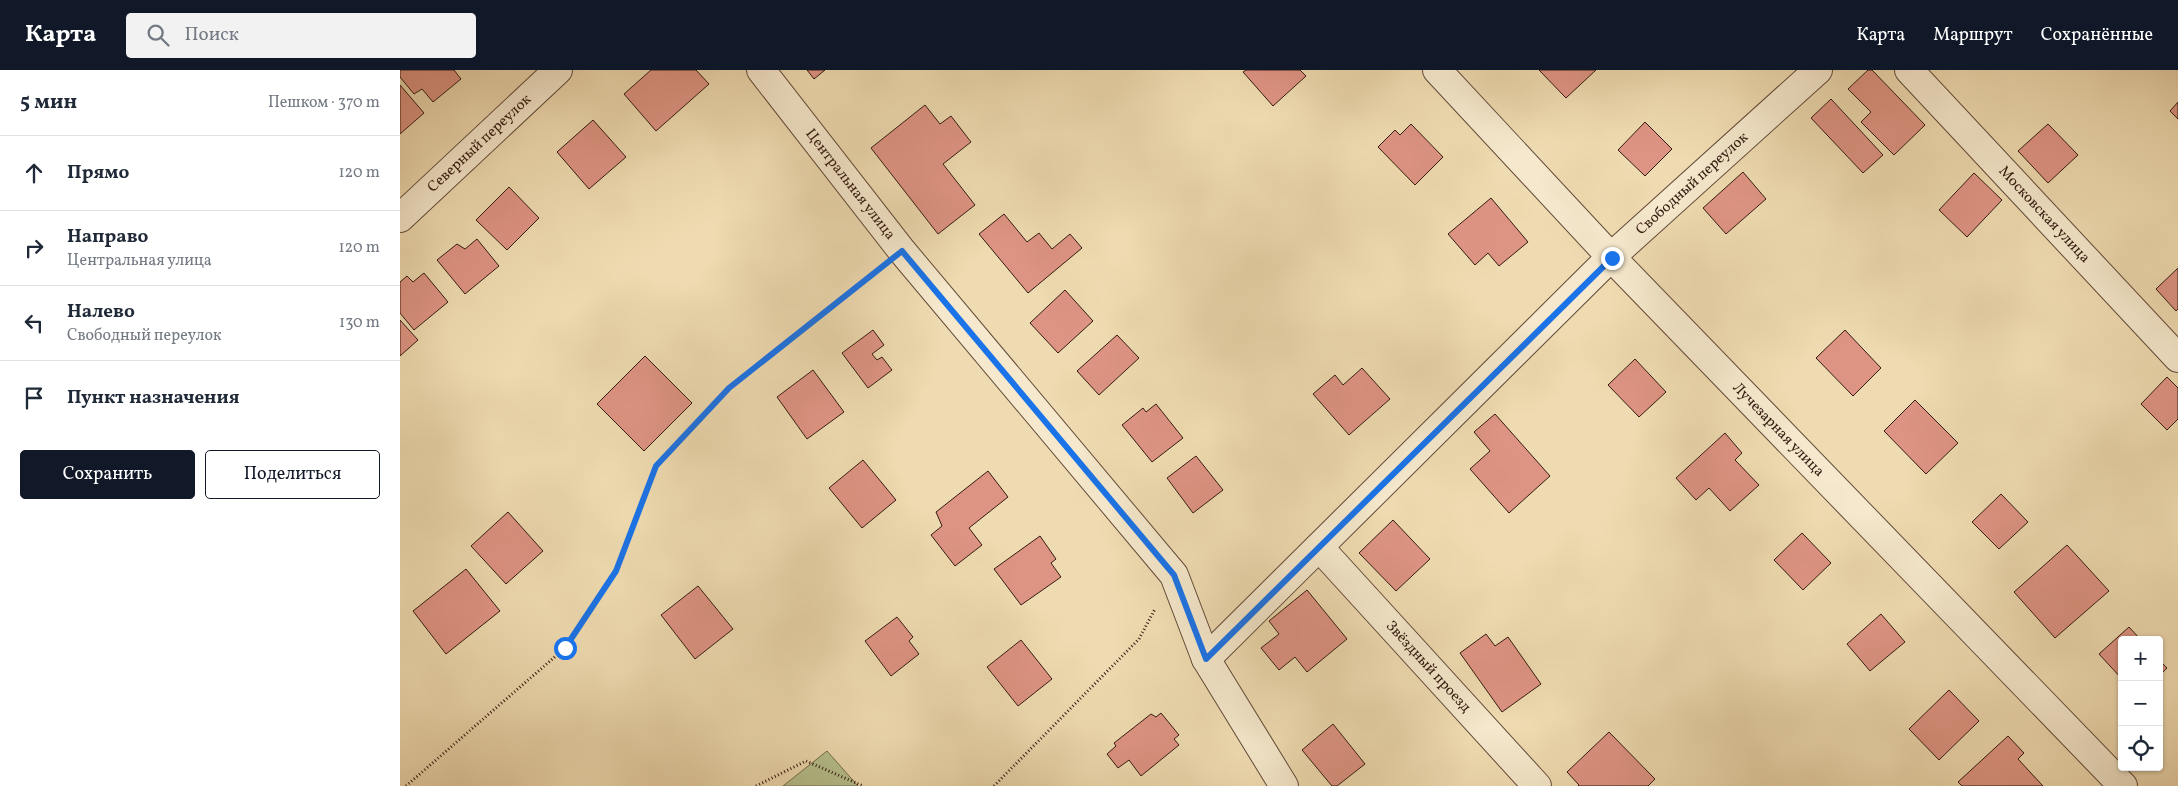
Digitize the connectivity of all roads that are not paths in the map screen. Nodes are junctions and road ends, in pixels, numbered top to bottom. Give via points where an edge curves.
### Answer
1 (558, 70) edge
2 (761, 70) edge
3 (1437, 70) edge
4 (1818, 70) edge
5 (1909, 70) edge
6 (400, 218) edge
7 (1612, 258) junction
8 (2178, 358) edge
9 (1319, 548) junction
10 (1206, 659) junction
11 (1284, 786) edge
12 (1537, 786) edge
13 (2123, 786) edge

1 - 6 street, Северный переулок
2 - 10 street, Центральная улица via 902,251 1174,575
3 - 7 street, Лучезарная улица
4 - 7 street, Свободный переулок
5 - 8 street, Московская улица
7 - 9 street, Свободный переулок
7 - 13 street, Лучезарная улица
9 - 10 street, Свободный переулок
9 - 12 street, Звёздный проезд
10 - 11 street, Центральная улица

